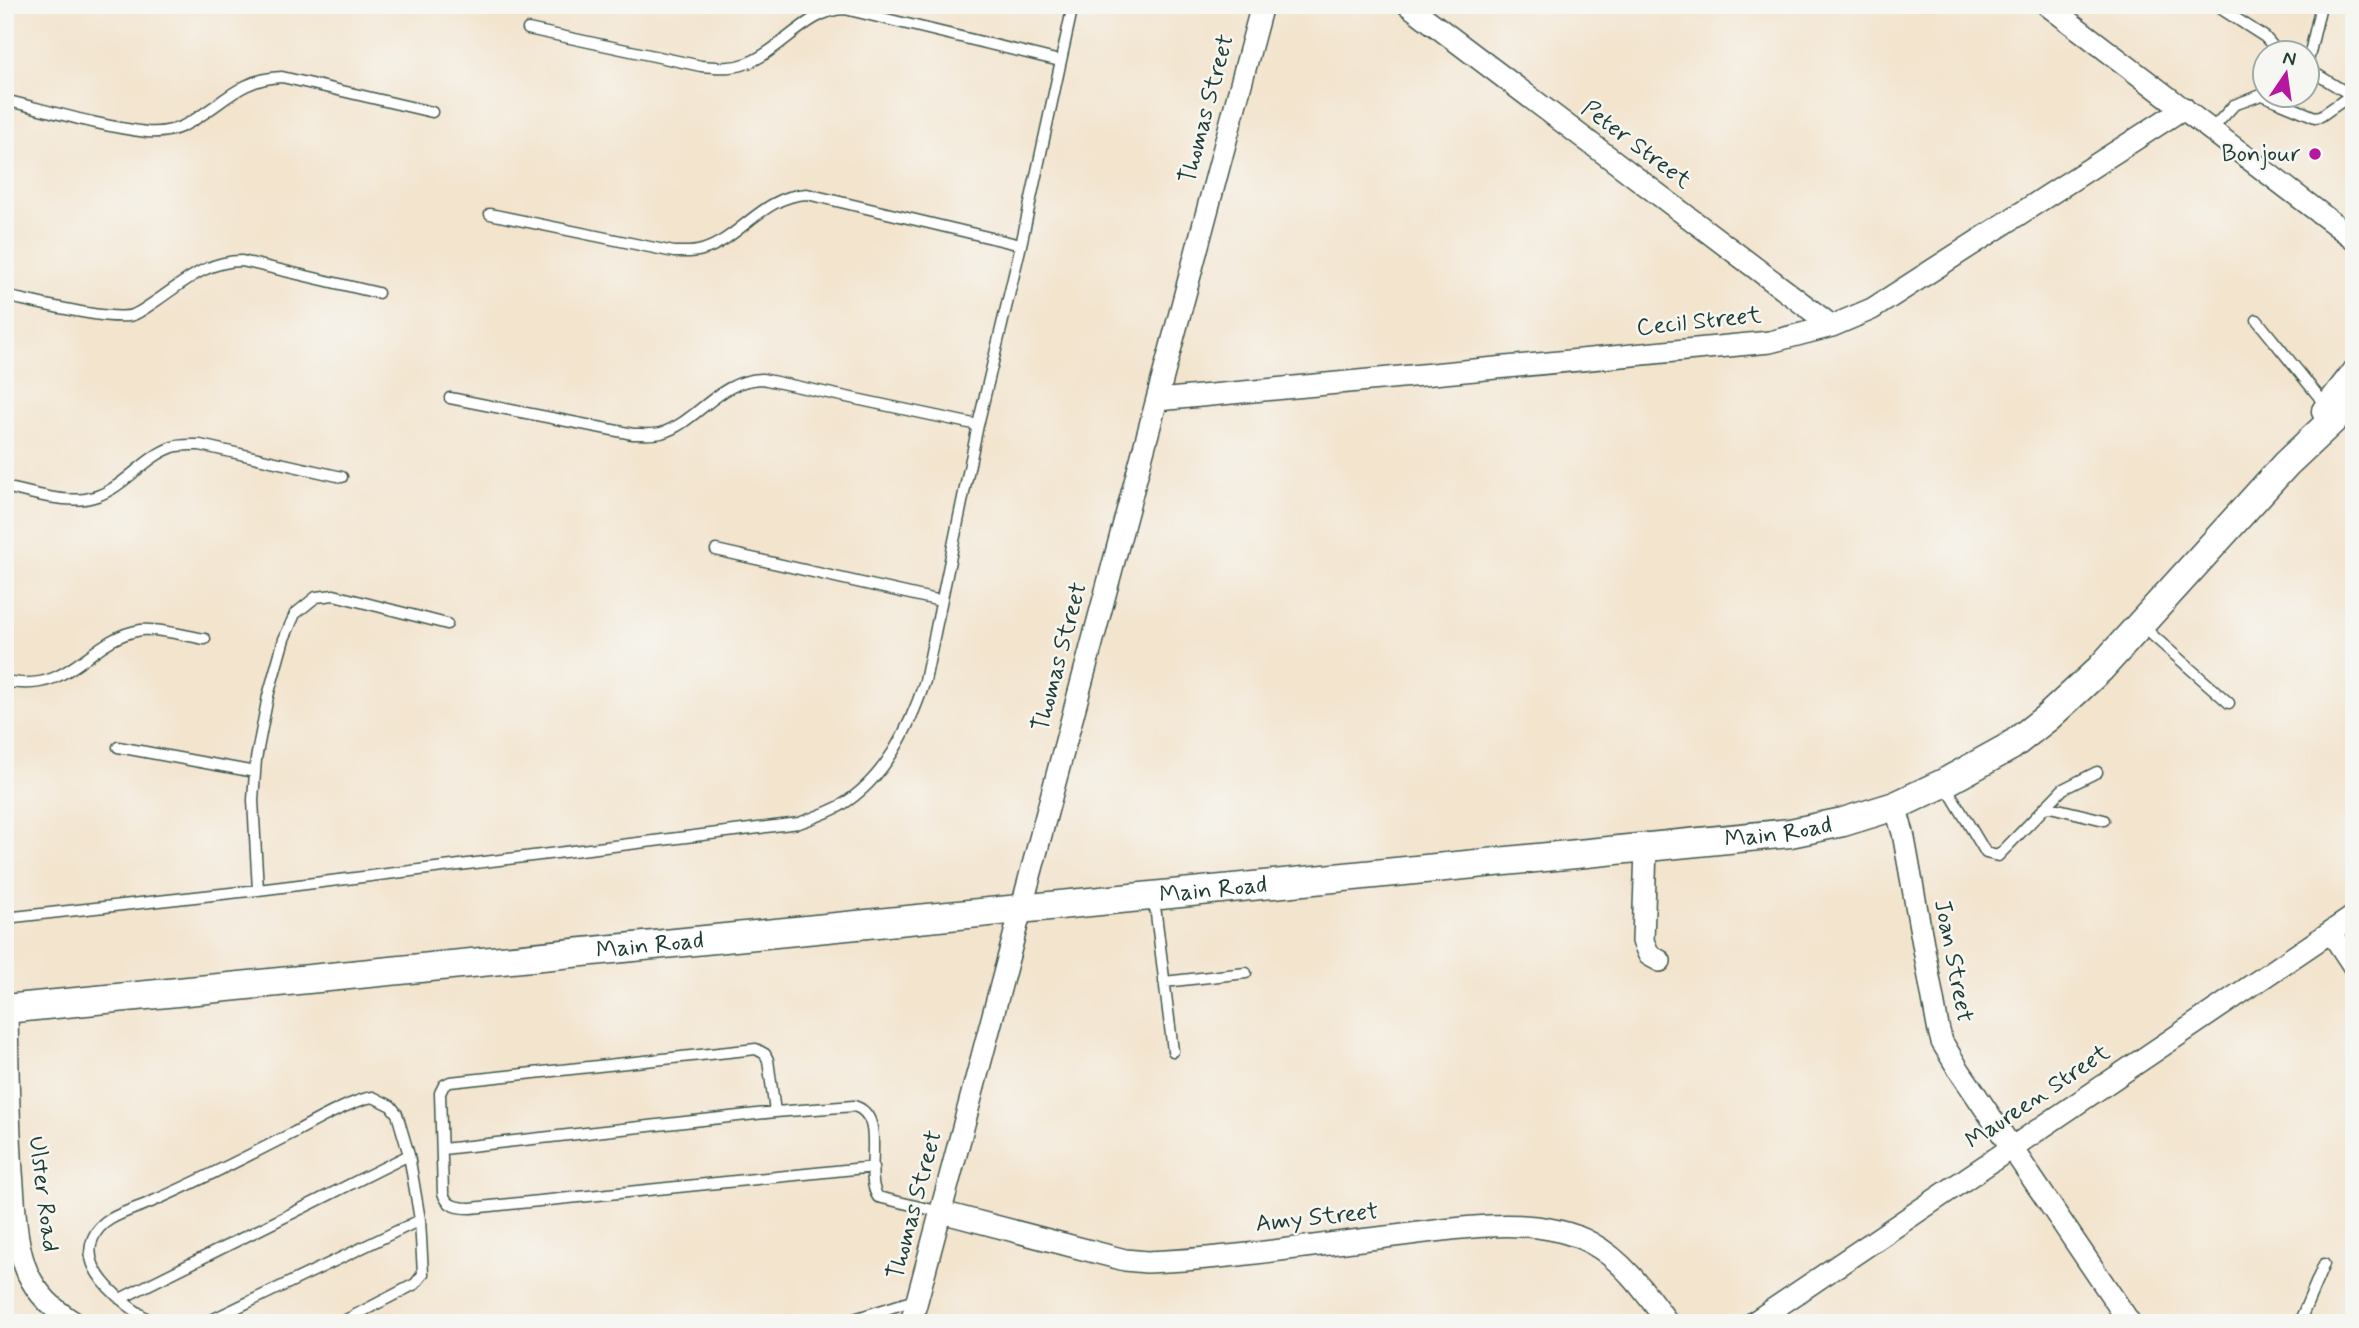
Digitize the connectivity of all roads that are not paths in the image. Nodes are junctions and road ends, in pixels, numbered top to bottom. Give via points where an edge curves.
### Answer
1 (1073, 5) edge
2 (1262, 5) edge
3 (1408, 5) edge
4 (2047, 5) edge
5 (2215, 5) edge
6 (2321, 5) edge
7 (528, 29) dead end
8 (2265, 38) edge
9 (2314, 38) edge
10 (1060, 61) junction
11 (2320, 78) edge
12 (2352, 96) edge
13 (2250, 99) edge
14 (5, 100) edge
15 (2184, 108) junction
16 (2295, 108) edge
17 (432, 112) dead end
18 (2212, 129) junction
19 (490, 214) dead end
20 (2354, 239) edge
21 (1021, 245) junction
22 (378, 293) dead end
23 (5, 296) edge
24 (2257, 320) dead end
25 (1832, 326) junction
26 (2354, 375) edge
27 (450, 398) dead end
28 (1158, 400) junction
29 (2341, 404) edge
30 (978, 425) junction
31 (342, 477) dead end
32 (5, 487) edge
33 (716, 550) dead end
34 (941, 601) junction
35 (447, 624) dead end
36 (2142, 626) junction
37 (205, 639) dead end
38 (5, 681) edge
39 (2229, 703) dead end
40 (118, 747) dead end
41 (255, 772) junction
42 (2097, 772) dead end
43 (1944, 783) junction
44 (1895, 806) junction
45 (2046, 806) junction
46 (2104, 820) dead end
47 (1646, 847) junction
48 (258, 890) junction
49 (1154, 895) junction
50 (1021, 908) junction
51 (2354, 916) edge
52 (5, 918) edge
53 (2331, 932) junction
54 (1660, 961) dead end
55 (2354, 967) edge
56 (1246, 973) dead end
57 (1164, 982) junction
58 (6, 1009) edge
59 (1173, 1051) dead end
60 (775, 1112) junction
61 (2011, 1146) junction
62 (443, 1149) junction
63 (409, 1155) junction
64 (874, 1167) junction
65 (942, 1212) junction
66 (420, 1220) junction
67 (2324, 1264) dead end
68 (120, 1299) junction
69 (918, 1299) junction
70 (837, 1322) edge
71 (75, 1323) edge
72 (153, 1323) edge
73 (205, 1323) edge
74 (340, 1323) edge
75 (830, 1323) edge
76 (911, 1323) edge
77 (1668, 1323) edge
78 (1753, 1323) edge
79 (2130, 1323) edge
80 (2300, 1323) edge

1 - 10 lane
2 - 28 street, Thomas Street
3 - 25 street, Peter Street
4 - 15 street
5 - 8 lane
6 - 9 lane
7 - 10 lane via 726,68 761,58 822,13 845,9
10 - 21 lane
11 - 12 lane
12 - 16 lane via 2321,116
13 - 18 lane via 2234,105
14 - 17 lane via 129,129 162,132 184,125 249,82 282,77
15 - 18 street
15 - 25 street, Cecil Street via 1872,309
18 - 20 street
19 - 21 lane via 693,252 712,246 780,199 807,194
21 - 30 lane
22 - 23 lane via 242,261 223,261 126,316
24 - 29 lane
25 - 28 street, Cecil Street via 1770,342
26 - 29 main road, Main Road
27 - 30 lane via 651,435 671,428 731,387 762,379
28 - 50 street, Thomas Street
29 - 36 main road, Main Road
30 - 34 lane
31 - 32 lane via 184,444 164,452 99,496 60,499
33 - 34 lane
34 - 48 lane via 912,720 875,776 827,812 799,823
35 - 41 lane via 334,595 304,604 284,639
36 - 39 lane
36 - 43 main road, Main Road via 2011,747
37 - 38 lane via 145,629 122,635 54,679 30,685
40 - 41 lane
41 - 48 lane
42 - 45 lane via 2063,789
43 - 44 main road, Main Road
43 - 45 lane via 1992,856 1998,856
44 - 47 main road, Main Road via 1790,833
44 - 61 street, Joan Street via 1942,1042
45 - 46 lane
47 - 49 main road, Main Road
47 - 54 street via 1643,942 1649,954
48 - 52 lane
49 - 50 main road, Main Road
49 - 57 lane
50 - 58 main road, Main Road
50 - 65 street, Thomas Street
51 - 53 street, Maureen Street
53 - 55 street
53 - 61 street, Maureen Street
56 - 57 lane
57 - 59 lane
58 - 71 street, Ulster Road via 9,1138 20,1243 41,1295
60 - 62 lane
60 - 62 lane via 765,1055 751,1049 724,1052 446,1083 439,1102
60 - 64 lane via 854,1106 865,1110 870,1117
61 - 78 street, Maureen Street
61 - 79 street, Joan Street
62 - 64 lane via 445,1199 464,1208
63 - 66 lane
63 - 68 lane
63 - 68 lane via 397,1114 381,1099 368,1098 193,1185 106,1221 93,1238 91,1257
64 - 65 lane via 873,1187 878,1197
65 - 69 street, Thomas Street
65 - 77 street, Amy Street via 1147,1262 1483,1226 1544,1229 1591,1242 1611,1256
66 - 73 lane
66 - 74 lane via 422,1277
67 - 80 lane
68 - 72 lane
69 - 70 lane
69 - 76 street, Thomas Street
70 - 75 lane

